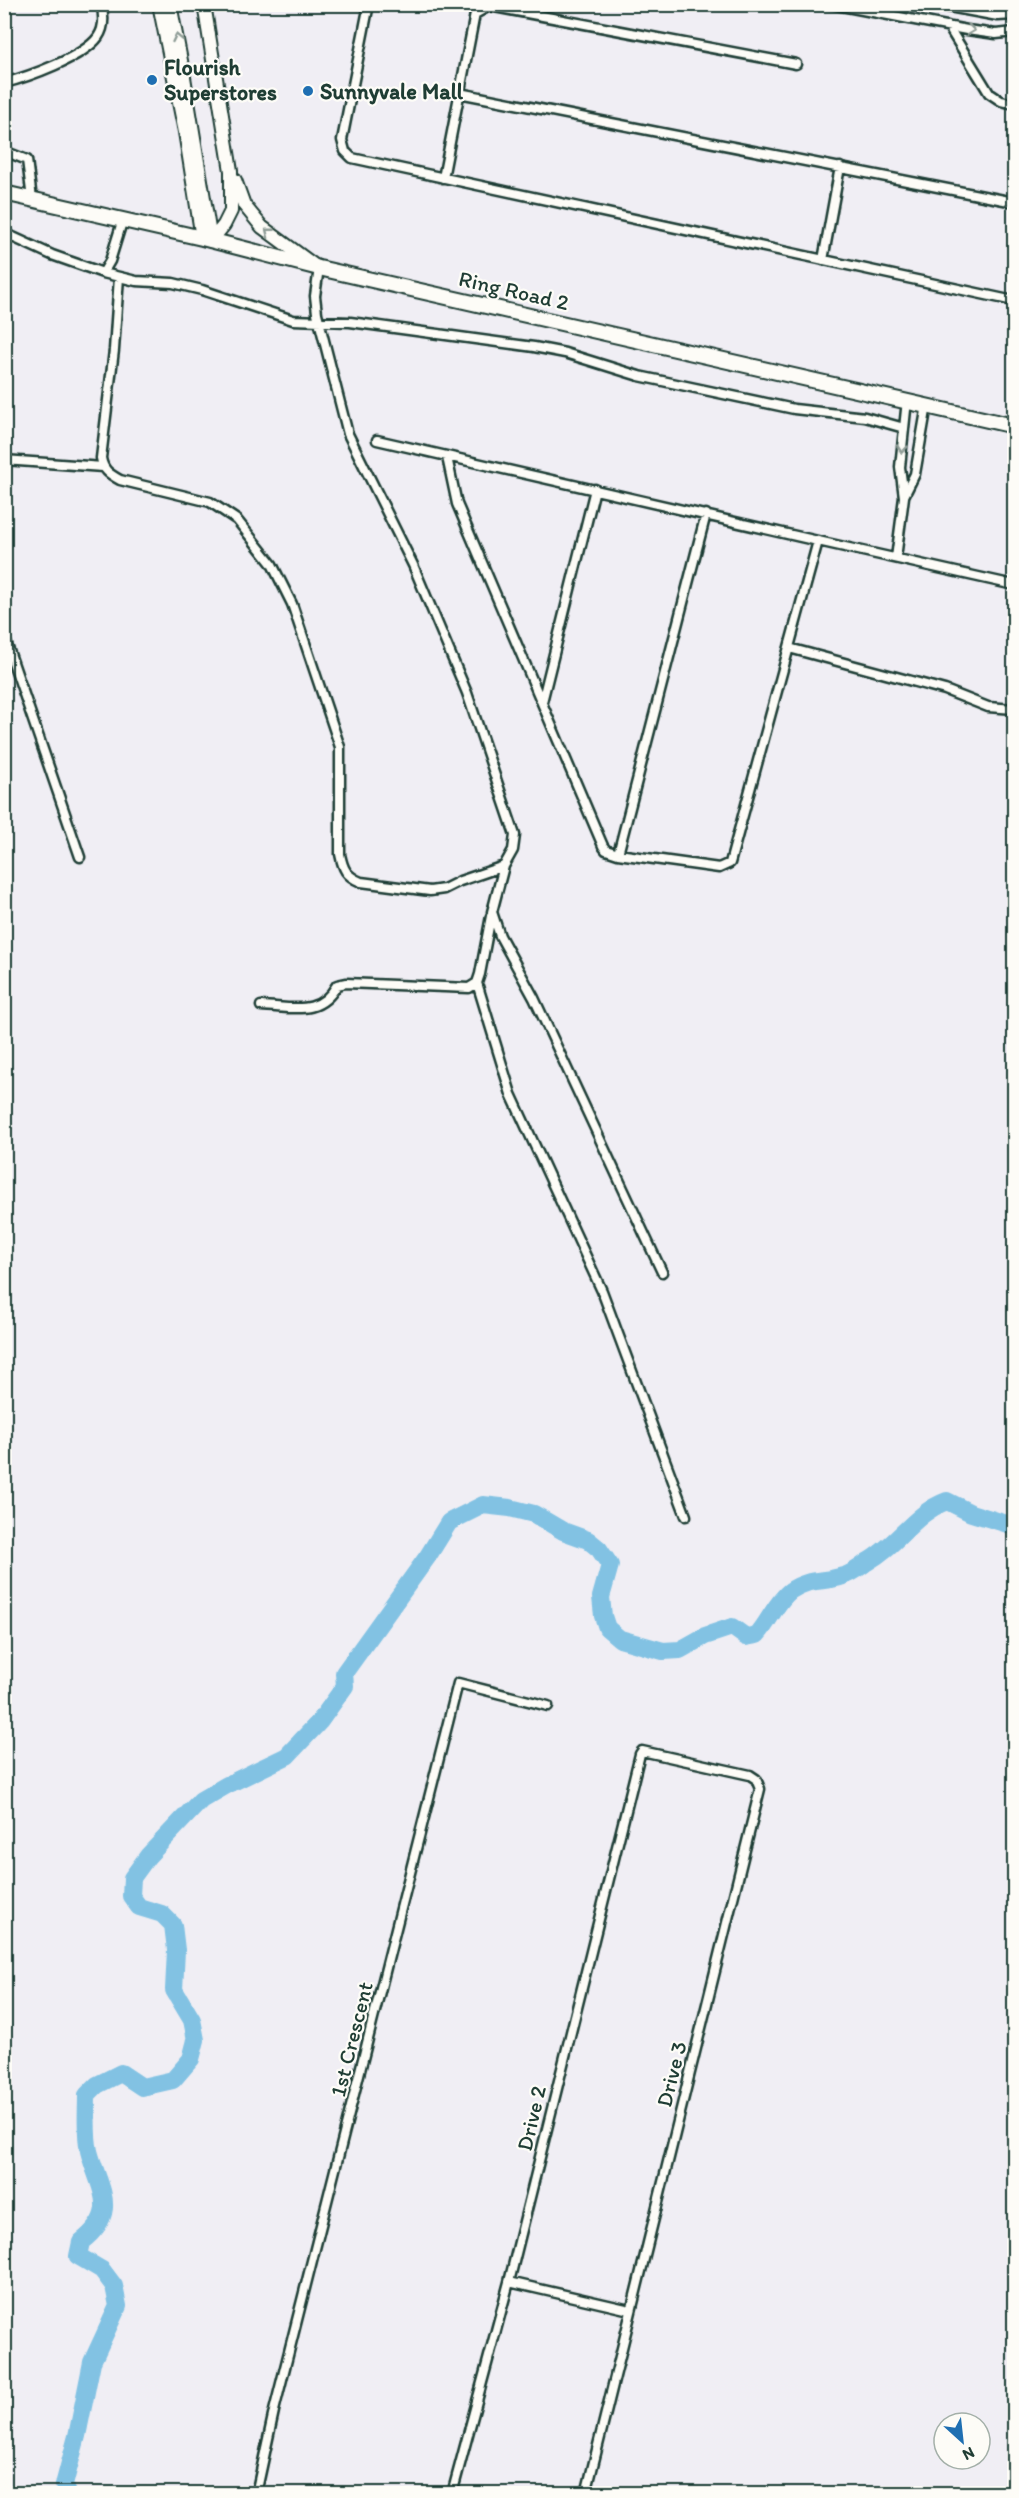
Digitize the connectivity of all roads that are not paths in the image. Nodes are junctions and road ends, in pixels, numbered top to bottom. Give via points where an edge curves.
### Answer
1 (101, 4) edge
2 (159, 4) edge
3 (170, 4) edge
4 (204, 4) edge
5 (369, 4) edge
6 (831, 4) edge
7 (933, 4) edge
8 (1014, 15) edge
9 (998, 16) junction
10 (948, 26) junction
11 (1014, 32) edge
12 (996, 33) junction
13 (796, 63) dead end
14 (4, 83) edge
15 (459, 93) junction
16 (1014, 104) edge
17 (4, 151) edge
18 (840, 167) junction
19 (231, 171) junction
20 (443, 178) junction
21 (4, 194) edge
22 (32, 199) junction
23 (1014, 202) edge
24 (122, 222) junction
25 (4, 233) edge
26 (206, 240) junction
27 (823, 260) junction
28 (317, 268) junction
29 (103, 273) junction
30 (118, 277) junction
31 (1014, 301) edge
32 (319, 320) junction
33 (907, 400) junction
34 (927, 405) junction
35 (1014, 426) edge
36 (904, 428) junction
37 (376, 440) dead end
38 (447, 457) junction
39 (4, 460) edge
40 (103, 467) junction
41 (595, 489) junction
42 (904, 497) junction
43 (706, 514) junction
44 (818, 541) junction
45 (896, 558) junction
46 (1014, 585) edge
47 (4, 636) edge
48 (789, 648) junction
49 (542, 702) junction
50 (1014, 709) edge
51 (618, 854) junction
52 (80, 857) dead end
53 (504, 866) junction
54 (492, 912) junction
55 (477, 983) junction
56 (261, 1006) dead end
57 (662, 1272) dead end
58 (686, 1516) dead end
59 (548, 1706) dead end
60 (642, 1751) joint
61 (509, 2282) junction
62 (630, 2310) junction
63 (256, 2493) edge
64 (452, 2493) edge
65 (586, 2493) edge

1 - 14 street via 103,26 92,44 68,58
2 - 26 street
26 -> 3 street via 185,82
4 - 19 street
5 - 20 street via 342,140 345,152 352,158
6 - 10 street
7 - 9 street
8 - 9 street
9 - 12 street
10 -> 12 street
10 - 16 street via 989,93
11 - 12 street
13 - 15 street via 489,6 476,14
15 - 18 street
15 - 20 street
17 - 22 street via 27,160
18 - 23 street
18 - 27 street
19 - 26 street via 231,211 224,225
28 -> 19 street via 262,227 244,205
20 - 27 street
21 - 22 main road, Ring Road 2
22 - 24 main road, Ring Road 2
24 - 26 main road, Ring Road 2
24 - 29 street
25 - 29 street
26 - 28 main road, Ring Road 2
27 - 31 street
28 - 32 street via 315,296
28 - 33 main road, Ring Road 2
29 - 30 street
30 - 32 street via 173,283 293,320
30 - 40 street
32 - 36 street via 534,346 639,376 794,409 865,417
32 - 53 street via 348,434 413,565 467,693 515,835 513,850
33 - 34 main road, Ring Road 2
33 - 36 street
34 - 35 main road, Ring Road 2
34 - 42 street via 915,474
36 -> 42 street via 900,467
37 - 38 street
38 - 41 street
38 - 49 street via 457,504
39 - 40 street
40 - 53 street via 120,480 210,502 237,520 272,564 292,604 340,747 340,854 350,878 430,891
41 - 43 street
41 - 49 street
42 - 45 street
43 - 44 street
43 - 51 street
44 - 45 street
44 - 48 street
45 - 46 street
47 - 52 street
48 - 50 street via 945,690 988,707
48 - 51 street via 730,863 719,868
49 - 51 street via 603,846
53 - 54 street
54 - 55 street
54 - 57 street via 500,936 534,998
55 - 56 street via 469,988 346,983 337,985 322,1005 312,1008
55 - 58 street via 511,1094 602,1291
59 - 63 street, 1st Crescent via 458,1683
60 - 61 street, Drive 2
60 - 62 street, Drive 3 via 750,1775 760,1789
61 - 62 street
61 - 64 street, Drive 2
62 - 65 street, Drive 3

